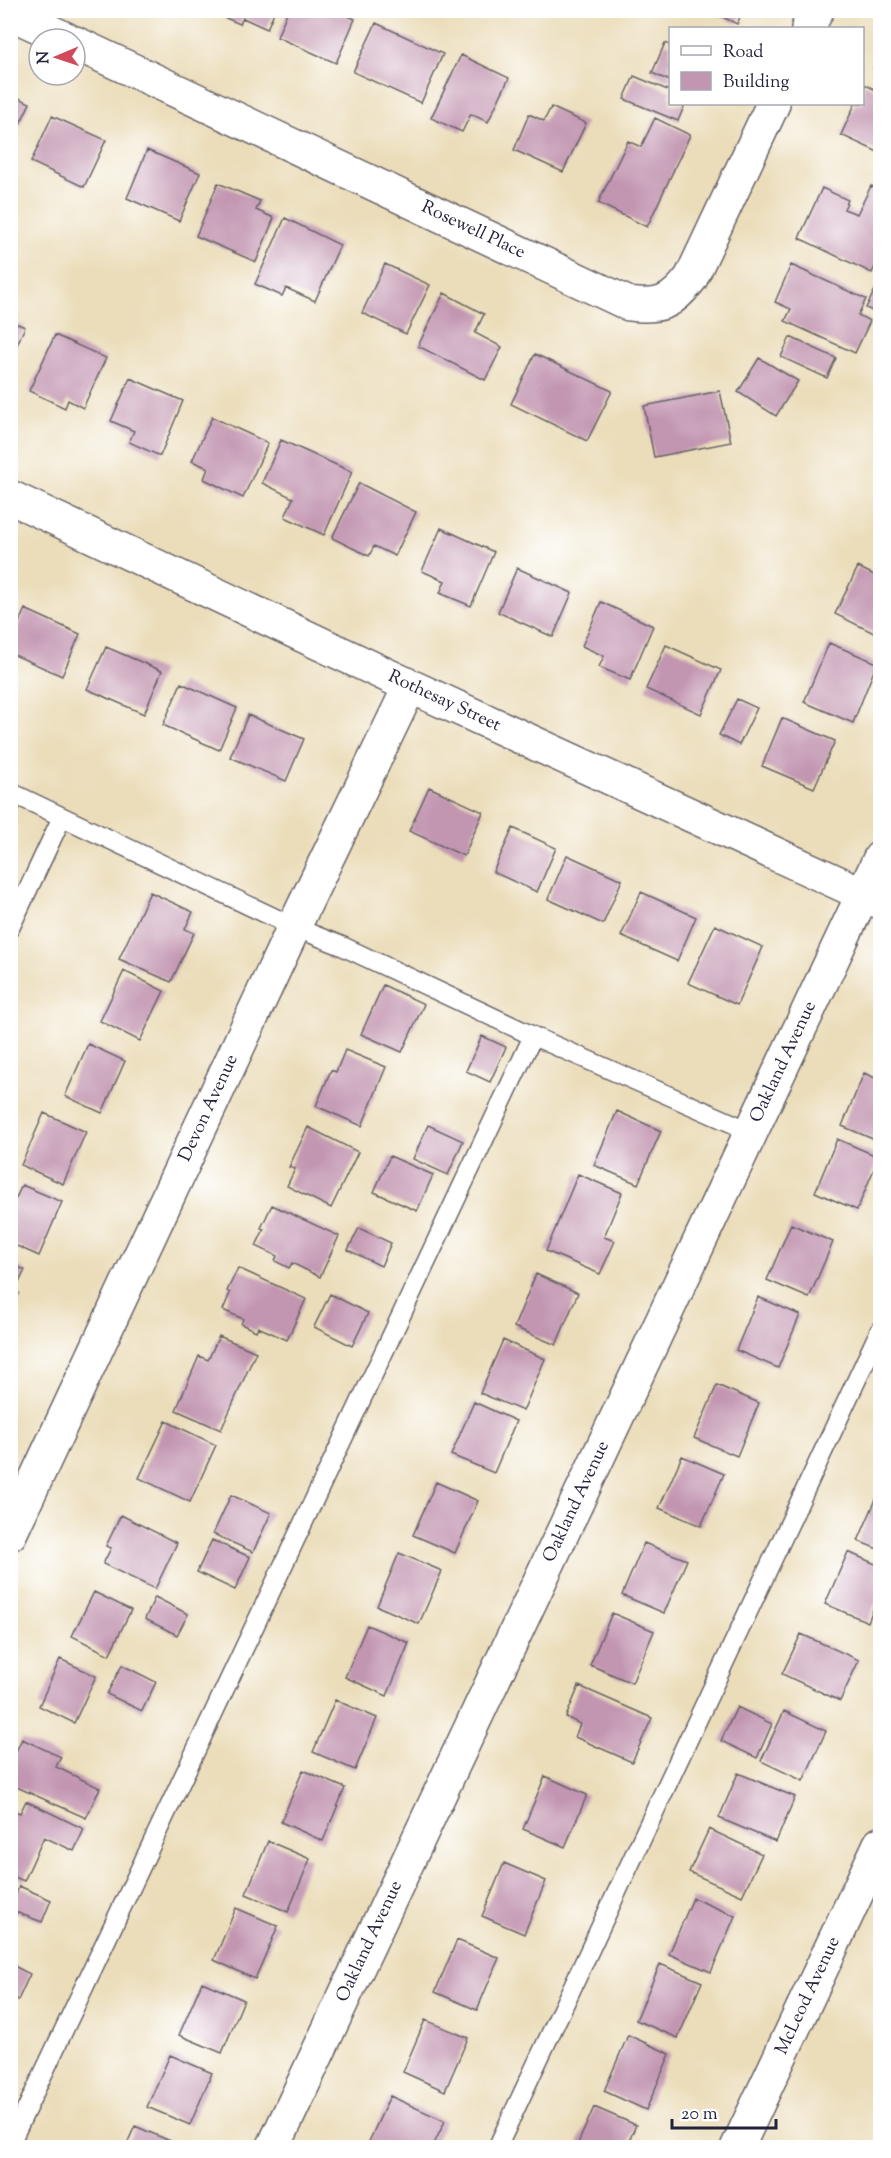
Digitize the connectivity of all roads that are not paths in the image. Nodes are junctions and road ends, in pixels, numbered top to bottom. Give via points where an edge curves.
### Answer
1 (817, 10) edge
2 (10, 13) edge
3 (40, 27) edge
4 (808, 27) edge
5 (87, 50) edge
6 (773, 105) edge
7 (10, 497) edge
8 (410, 686) junction
9 (10, 792) edge
10 (62, 817) junction
11 (880, 858) edge
12 (872, 898) edge
13 (294, 927) junction
14 (10, 928) edge
15 (533, 1036) junction
16 (752, 1132) junction
17 (880, 1330) edge
18 (10, 1534) edge
19 (880, 1844) edge
20 (10, 2144) edge
21 (273, 2148) edge
22 (497, 2148) edge
23 (737, 2148) edge

1 - 4 street
2 - 3 street
5 - 6 street, Rosewell Place via 629,304 645,306 663,304 678,295 691,278
7 - 8 street, Rothesay Street
8 - 12 street, Rothesay Street
8 - 13 street, Devon Avenue
9 - 10 lane
10 - 13 lane
10 - 14 lane
11 - 12 street, Oakland Avenue
12 - 16 street, Oakland Avenue
13 - 15 lane
13 - 18 street, Devon Avenue
15 - 16 lane
15 - 20 lane
16 - 21 street, Oakland Avenue
17 - 22 lane
19 - 23 street, McLeod Avenue

